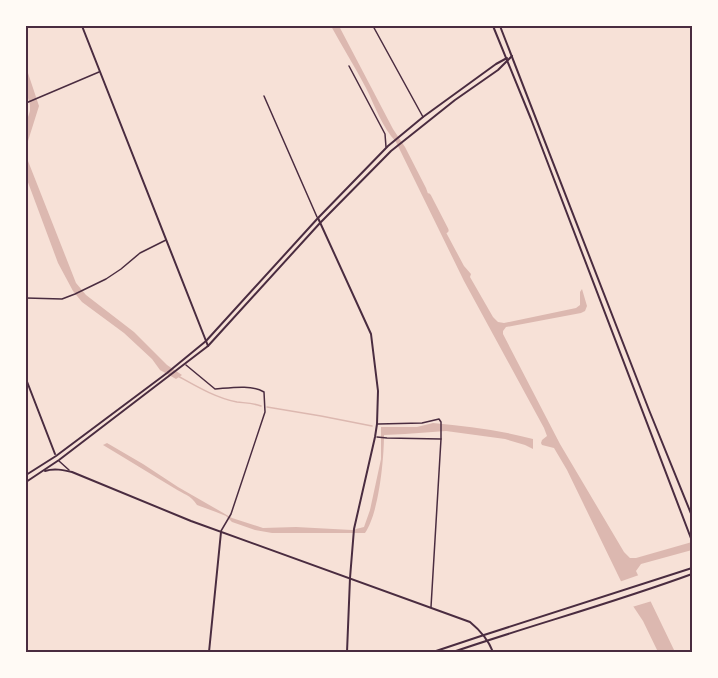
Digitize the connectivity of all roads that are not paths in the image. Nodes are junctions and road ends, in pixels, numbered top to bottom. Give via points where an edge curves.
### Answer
1 (82, 26) edge
2 (373, 26) edge
3 (493, 26) edge
4 (500, 26) edge
5 (512, 56) junction
6 (506, 61) junction
7 (349, 66) dead end
8 (100, 72) junction
9 (264, 96) dead end
10 (26, 102) edge
11 (423, 117) junction
12 (387, 147) junction
13 (318, 218) junction
14 (320, 223) junction
15 (166, 240) junction
16 (26, 298) edge
17 (206, 341) junction
18 (208, 346) junction
19 (185, 365) junction
20 (169, 374) junction
21 (26, 379) edge
22 (377, 424) junction
23 (377, 437) junction
24 (441, 439) junction
25 (56, 456) junction
26 (59, 460) junction
27 (72, 472) junction
28 (26, 475) edge
29 (37, 475) junction
30 (26, 482) edge
31 (693, 516) edge
32 (221, 532) junction
33 (692, 540) edge
34 (693, 568) edge
35 (693, 574) edge
36 (350, 578) junction
37 (431, 608) junction
38 (484, 634) junction
39 (488, 640) junction
40 (209, 652) edge
41 (348, 652) edge
42 (433, 652) edge
43 (453, 652) edge
44 (493, 652) edge

1 - 8 street
2 - 11 street
3 - 6 street
4 - 5 street
5 - 6 street
5 - 31 street
6 - 11 street via 496,64
6 - 14 street via 403,140
6 - 33 street
7 - 12 street via 385,134
8 - 10 street
8 - 15 street
9 - 13 street
11 - 12 street
12 - 13 street
13 - 14 street
13 - 17 street
14 - 18 street
14 - 22 street via 371,334 378,391
15 - 16 street via 88,289 62,299
15 - 17 street
17 - 18 street
17 - 20 street
18 - 19 street
19 - 20 street
19 - 32 street via 215,389 250,388 264,392 265,412 231,514
20 - 25 street
20 - 26 street
21 - 25 street
22 - 23 street
22 - 24 street via 439,419
23 - 24 street
23 - 36 street via 355,522
24 - 37 street
25 - 26 street
25 - 28 street
26 - 27 street
26 - 29 street
27 - 29 street via 48,470
27 - 32 street
29 - 30 street
32 - 36 street
32 - 40 street
34 - 38 street
35 - 39 street
36 - 37 street
36 - 41 street
37 - 38 street via 470,622
38 - 39 street
38 - 42 street
39 - 43 street
39 - 44 street

